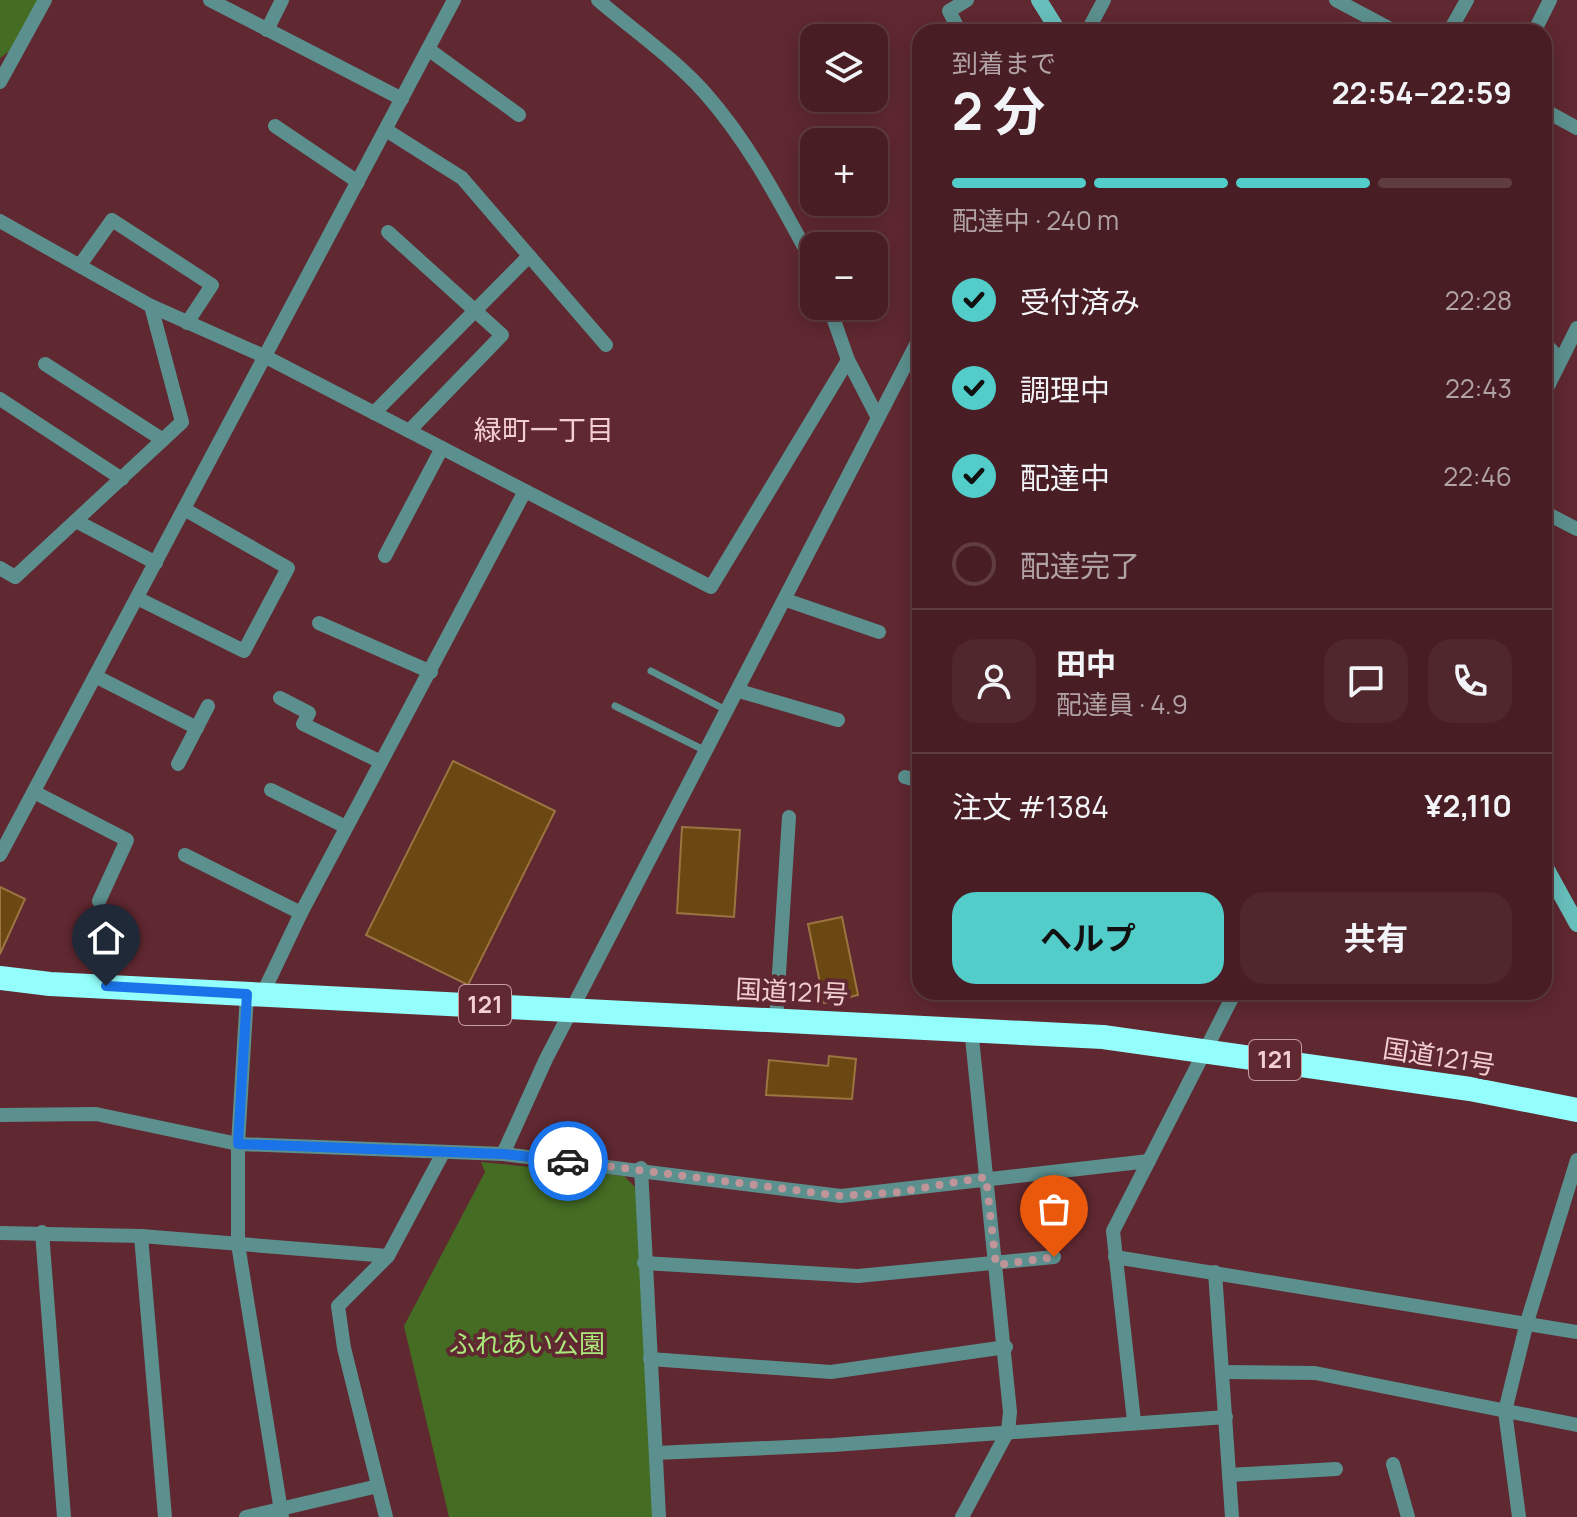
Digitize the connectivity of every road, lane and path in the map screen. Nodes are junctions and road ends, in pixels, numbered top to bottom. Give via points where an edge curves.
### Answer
1 (45, 0) edge
2 (210, 0) edge
3 (282, 0) edge
4 (454, 0) edge
5 (598, 0) edge
6 (967, 0) edge
7 (1039, 0) edge
8 (1104, 0) edge
9 (1467, 0) edge
10 (1550, 0) edge
11 (1339, 1) edge
12 (956, 24) edge
13 (1054, 24) edge
14 (1091, 24) edge
15 (1381, 24) edge
16 (1454, 24) edge
17 (1538, 24) edge
18 (267, 30) junction
19 (428, 49) junction
20 (5, 64) edge
21 (0, 82) edge
22 (402, 99) junction
23 (1552, 114) edge
24 (519, 115) dead end
25 (275, 126) dead end
26 (1577, 128) edge
27 (386, 130) junction
28 (358, 182) junction
29 (0, 221) edge
30 (388, 232) dead end
31 (800, 240) edge
32 (529, 256) junction
33 (80, 265) junction
34 (151, 306) junction
35 (473, 309) junction
36 (834, 320) edge
37 (187, 323) junction
38 (1577, 328) edge
39 (606, 345) dead end
40 (1552, 351) edge
41 (912, 352) edge
42 (266, 357) junction
43 (848, 360) junction
44 (1560, 360) junction
45 (45, 364) dead end
46 (1552, 377) edge
47 (0, 399) edge
48 (374, 413) junction
49 (878, 418) junction
50 (409, 431) junction
51 (163, 440) junction
52 (442, 448) junction
53 (122, 479) junction
54 (525, 491) junction
55 (184, 509) junction
56 (1552, 516) edge
57 (76, 521) junction
58 (1577, 529) edge
59 (385, 556) dead end
60 (156, 563) junction
61 (0, 568) edge
62 (137, 598) junction
63 (786, 600) junction
64 (319, 623) dead end
65 (879, 632) dead end
66 (651, 671) dead end
67 (431, 672) junction
68 (95, 676) junction
69 (739, 691) junction
70 (280, 698) dead end
71 (208, 706) dead end
72 (615, 706) dead end
73 (728, 711) junction
74 (838, 720) dead end
75 (197, 728) junction
76 (708, 751) junction
77 (381, 762) junction
78 (178, 764) dead end
79 (271, 790) dead end
80 (34, 792) junction
81 (789, 817) dead end
82 (346, 827) junction
83 (0, 855) edge
84 (185, 855) dead end
85 (1552, 879) edge
86 (99, 901) dead end
87 (301, 913) junction
88 (1577, 924) edge
89 (0, 978) edge
90 (254, 994) junction
91 (1231, 1000) edge
92 (574, 1009) junction
93 (776, 1020) junction
94 (971, 1028) junction
95 (1205, 1051) junction
96 (1577, 1110) edge
97 (0, 1115) edge
98 (238, 1144) junction
99 (443, 1153) junction
100 (503, 1154) junction
101 (1577, 1160) edge
102 (1149, 1161) junction
103 (641, 1168) junction
104 (986, 1177) junction
105 (42, 1232) junction
106 (0, 1233) edge
107 (141, 1236) junction
108 (238, 1244) junction
109 (388, 1256) junction
110 (1054, 1257) dead end
111 (1115, 1257) junction
112 (644, 1263) junction
113 (996, 1265) junction
114 (1215, 1272) junction
115 (1527, 1322) junction
116 (1577, 1332) edge
117 (1006, 1347) junction
118 (650, 1359) junction
119 (1224, 1372) junction
120 (1505, 1411) junction
121 (1226, 1417) junction
122 (1134, 1421) junction
123 (1577, 1425) edge
124 (1008, 1431) junction
125 (656, 1453) junction
126 (1393, 1464) dead end
127 (1336, 1469) dead end
128 (1229, 1475) junction
129 (378, 1486) junction
130 (281, 1513) edge
131 (64, 1517) edge
132 (165, 1517) edge
133 (246, 1517) edge
134 (386, 1517) edge
135 (659, 1517) edge
136 (962, 1517) edge
137 (1232, 1517) edge
138 (1408, 1517) edge
139 (1519, 1517) edge

1 - 20 street
2 - 18 street
3 - 18 street
4 - 19 street
5 - 31 street via 703,90 760,167
6 - 12 street via 949,11
7 - 13 street
8 - 14 street
9 - 16 street
10 - 17 street
11 - 15 street
18 - 22 street
19 - 22 street
19 - 24 street
20 - 21 street
22 - 27 street
23 - 26 street
25 - 28 street
27 - 28 street
27 - 32 street via 462,178
28 - 42 street
29 - 33 street
30 - 35 street
32 - 35 street
32 - 39 street
33 - 34 street
33 - 37 street via 112,220 212,285
34 - 37 street
34 - 51 street via 182,422
35 - 48 street
35 - 50 street via 502,335
36 - 43 street
37 - 42 street
38 - 44 street
40 - 44 street
41 - 49 street
42 - 48 street
42 - 55 street
43 - 49 street
43 - 54 street via 711,587
44 - 46 street
45 - 51 street
47 - 53 street
48 - 50 street
49 - 63 street
50 - 52 street
51 - 53 street
52 - 54 street
52 - 59 street
53 - 57 street
54 - 67 street
55 - 60 street
55 - 62 street via 288,568 252,637 244,651
56 - 58 street
57 - 60 street
57 - 61 street via 15,577
60 - 62 street
62 - 68 street
63 - 65 street
63 - 69 street
64 - 67 street
66 - 73 lane
67 - 77 street
68 - 75 street
68 - 80 street
69 - 73 street
69 - 74 street
70 - 77 street via 309,713 303,724
71 - 75 street
72 - 76 lane
73 - 76 street
75 - 78 street
76 - 92 street
77 - 82 street
79 - 82 street
80 - 83 street
80 - 86 street via 127,840
81 - 93 street
82 - 87 street
84 - 87 street
85 - 88 street
87 - 90 street
89 - 90 highway, 国道121号 / 121
90 - 92 highway, 国道121号 / 121
90 - 98 street
91 - 95 street
92 - 93 highway, 国道121号 / 121
92 - 100 street
93 - 94 highway, 国道121号 / 121
94 - 95 highway, 国道121号 / 121
94 - 104 street
95 - 96 highway, 国道121号 / 121
95 - 102 street
97 - 98 street via 96,1114
98 - 99 street
98 - 108 street
99 - 100 street
99 - 109 street
100 - 103 street
101 - 115 street
102 - 104 street
102 - 111 street via 1113,1231
103 - 104 street via 841,1196
103 - 112 street
104 - 113 street
105 - 106 street
105 - 107 street
105 - 131 street
107 - 108 street
107 - 132 street
108 - 109 street
108 - 130 street
109 - 129 street via 338,1306
110 - 113 street
111 - 114 street
111 - 122 street
112 - 113 street via 858,1276
112 - 118 street
113 - 117 street
114 - 115 street
114 - 119 street
115 - 116 street
115 - 120 street
117 - 118 street via 831,1372
117 - 124 street
118 - 125 street
119 - 120 street via 1315,1373
119 - 121 street
120 - 123 street
120 - 139 street
121 - 122 street
121 - 128 street
122 - 124 street
124 - 125 street
124 - 136 street
125 - 135 street
126 - 138 street
127 - 128 street
128 - 137 street
129 - 130 street
129 - 134 street
130 - 133 street

